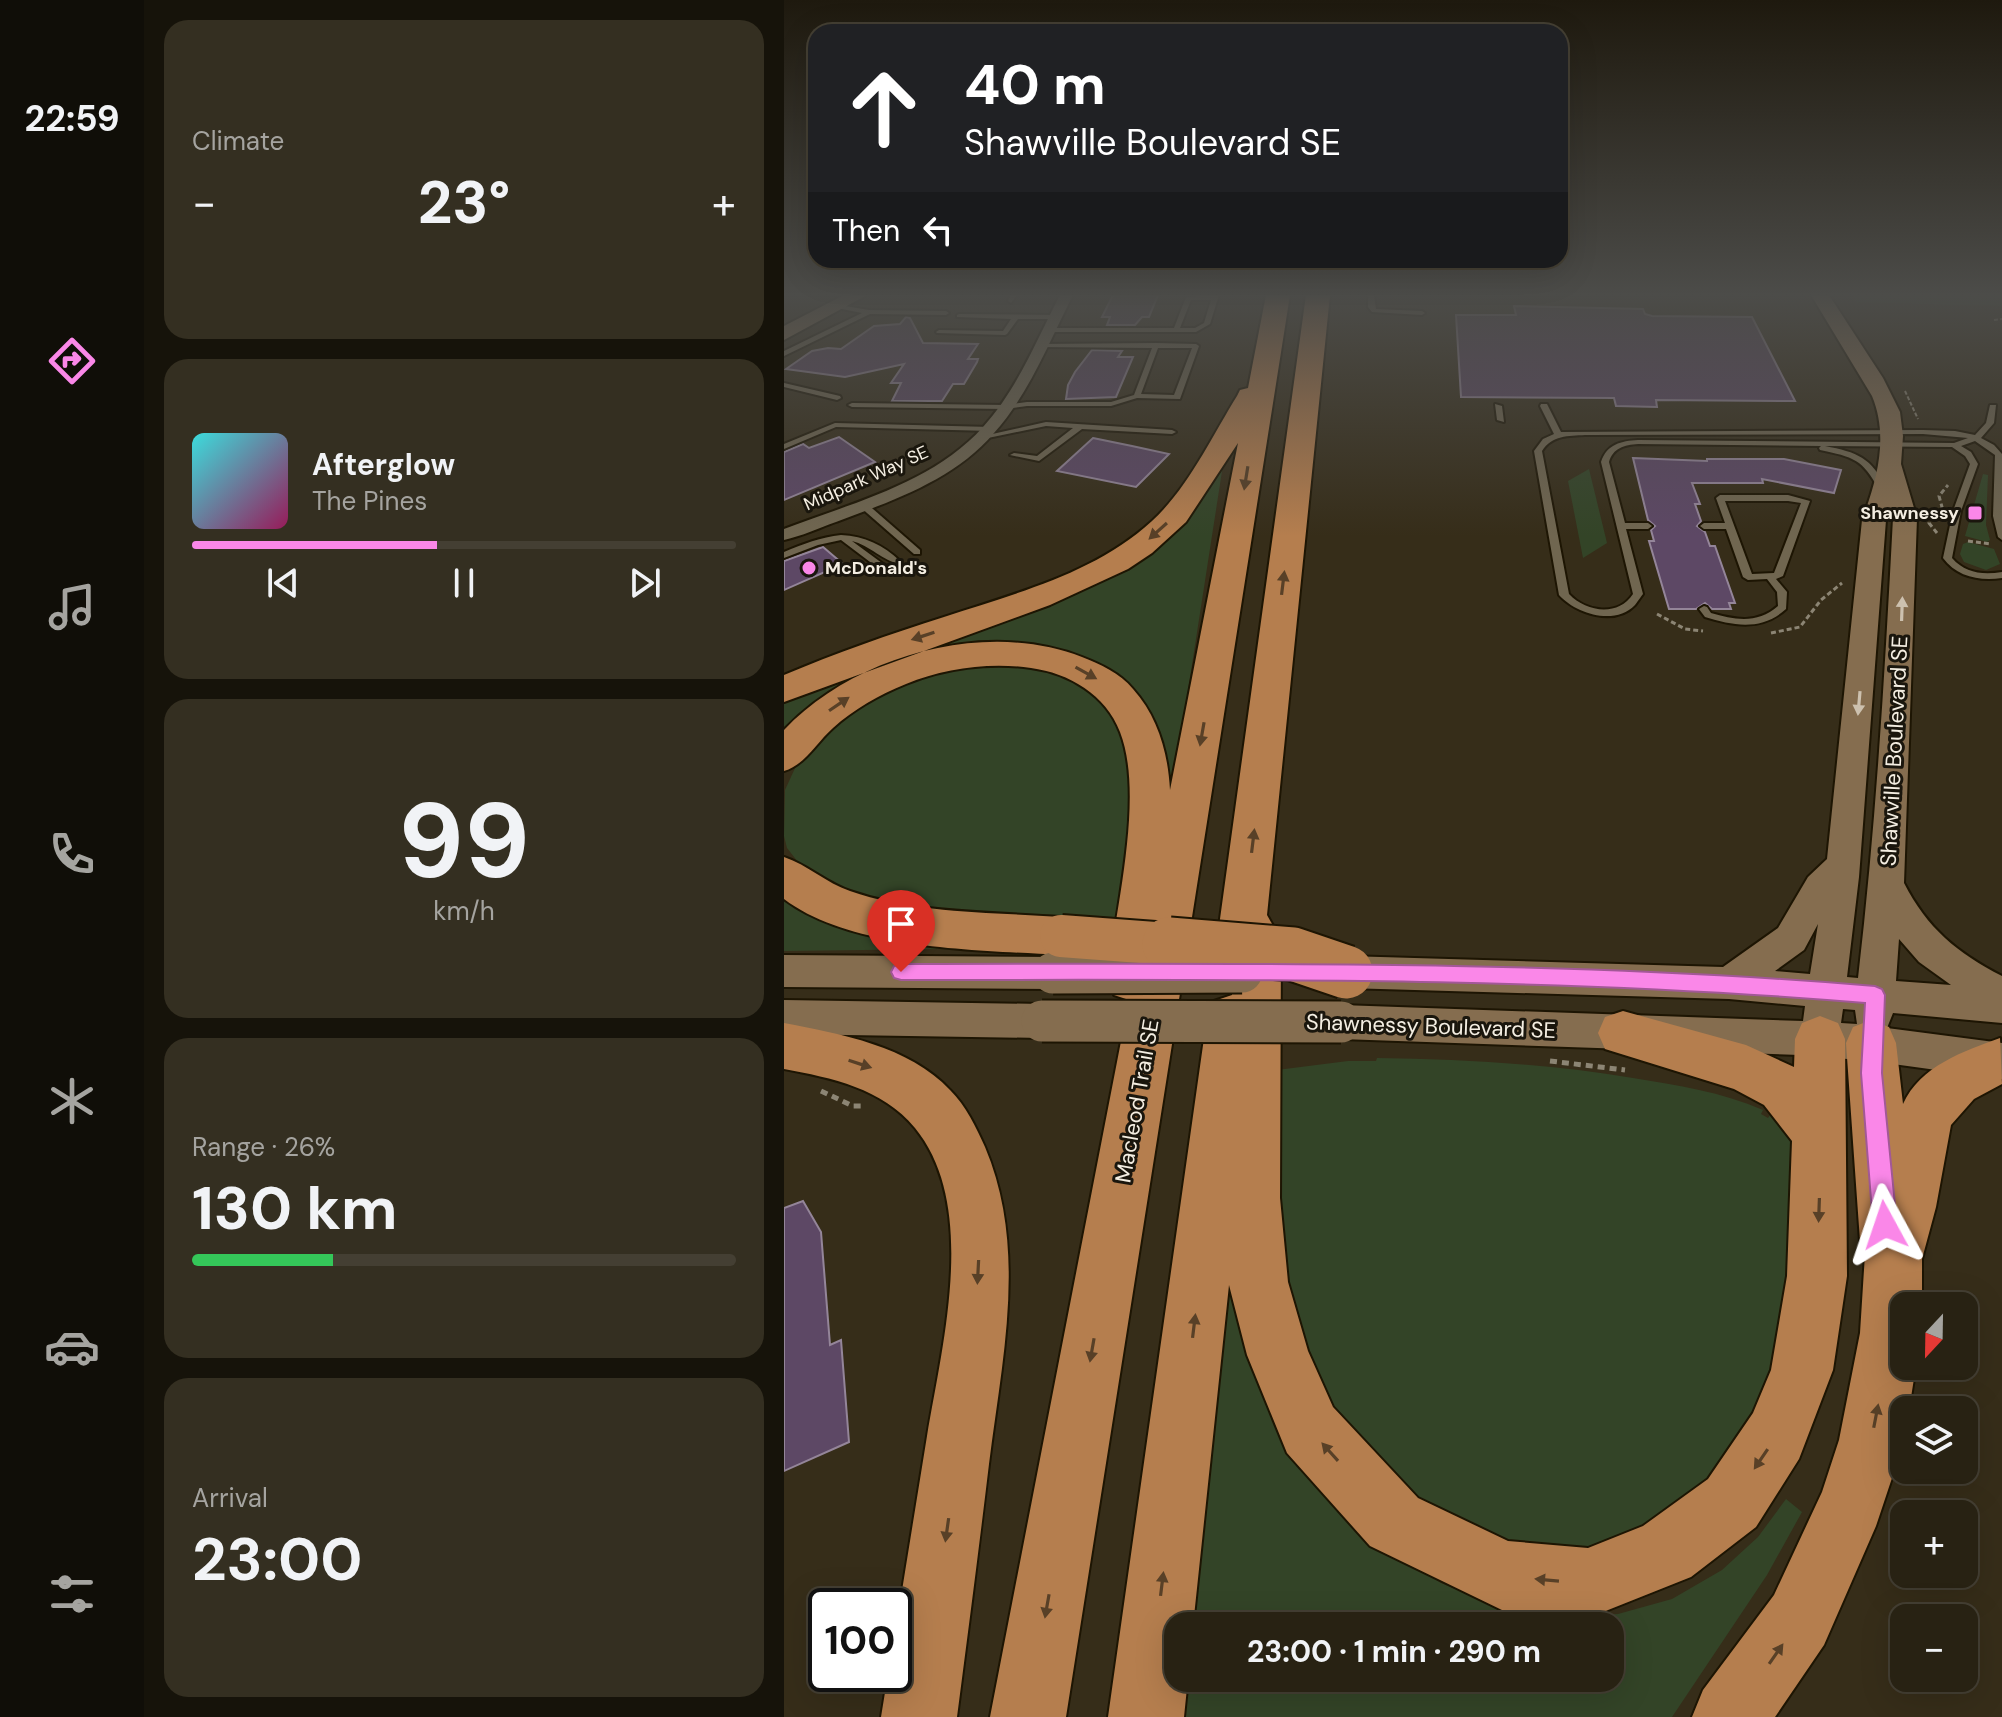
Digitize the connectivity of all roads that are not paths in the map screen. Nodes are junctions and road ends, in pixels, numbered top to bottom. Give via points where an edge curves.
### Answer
1 (1023, 375) edge
2 (1145, 375) edge
3 (1185, 375) edge
4 (1262, 375) edge
5 (1263, 375) edge
6 (1307, 375) edge
7 (1321, 375) edge
8 (1868, 375) edge
9 (784, 385) edge
10 (1137, 396) junction
11 (837, 398) dead end
12 (1304, 401) junction
13 (852, 405) dead end
14 (1498, 406) dead end
15 (1544, 406) dead end
16 (1006, 407) junction
17 (1993, 407) dead end
18 (1501, 420) dead end
19 (1082, 425) junction
20 (1172, 432) dead end
21 (987, 433) junction
22 (1559, 435) junction
23 (1978, 438) junction
24 (1744, 442) junction
25 (1954, 445) junction
26 (1890, 446) junction
27 (784, 447) edge
28 (1014, 455) dead end
29 (1605, 462) junction
30 (1884, 492) junction
31 (862, 504) junction
32 (1621, 526) junction
33 (1648, 526) dead end
34 (1704, 526) dead end
35 (1731, 526) junction
36 (784, 535) edge
37 (841, 537) junction
38 (2002, 537) edge
39 (917, 552) dead end
40 (784, 555) edge
41 (895, 561) dead end
42 (881, 566) dead end
43 (2002, 575) edge
44 (1769, 576) junction
45 (1704, 609) dead end
46 (784, 689) edge
47 (784, 757) edge
48 (1843, 864) junction
49 (784, 875) edge
50 (1887, 882) junction
51 (1244, 918) junction
52 (1057, 955) junction
53 (784, 971) edge
54 (1346, 972) joint
55 (1729, 983) junction
56 (2002, 994) edge
57 (2002, 1006) edge
58 (784, 1017) edge
59 (1849, 1017) junction
60 (1626, 1052) junction
61 (2001, 1061) edge
62 (801, 1068) edge
63 (1818, 1132) junction
64 (1893, 1259) junction
65 (1106, 1273) junction
66 (919, 1717) edge
67 (1028, 1717) edge
68 (1146, 1717) edge
69 (1730, 1717) edge

1 - 16 street, Midpark Way SE
2 - 10 lane
3 - 10 lane via 1177,397
4 -> 46 highway via 1211,463 1165,526 1119,563
5 -> 65 highway, Macleod Trail SE
6 - 12 highway
7 - 12 highway
8 - 26 street, Shawville Boulevard SE via 1892,424
9 - 11 lane
10 - 16 lane via 1111,404
51 -> 12 highway
13 - 16 lane
14 - 18 lane
15 - 22 lane
16 - 21 street, Midpark Way SE
17 - 23 lane via 1991,426
19 - 20 lane
19 - 21 lane via 1046,424
19 - 28 lane via 1039,459
21 - 27 lane via 845,424 823,428
21 - 31 street, Midpark Way SE via 938,470
22 - 26 lane
22 - 29 lane via 1597,440
22 - 32 lane via 1545,440 1538,451 1564,595 1573,605 1606,612 1636,600 1638,588
23 - 25 lane
23 - 26 lane via 1949,433
23 - 38 lane via 1999,455 1997,516
24 - 26 lane
24 - 29 lane via 1629,442 1609,451
24 - 30 lane via 1821,447 1851,455 1874,469
25 - 26 lane
25 - 43 lane via 1974,464 1947,558 1967,573
26 - 30 street, Shawville Boulevard SE
50 -> 26 street, Shawville Boulevard SE via 1905,518
29 - 32 lane
30 -> 48 street, Shawville Boulevard SE via 1874,520
31 - 36 street, Midpark Way SE
31 - 39 lane
32 - 33 lane
34 - 35 lane
35 - 44 lane via 1748,577
35 - 44 lane via 1720,498 1806,501 1778,576
37 - 40 lane
37 - 41 lane via 875,545
37 - 42 lane
44 - 45 lane via 1782,592 1783,607 1773,618 1738,621 1708,615
47 -> 65 highway via 812,724 862,689 920,665 985,653 1041,656 1086,671 1112,689 1132,716 1146,754 1151,801
48 - 55 street via 1820,887 1791,939
48 - 59 street, Shawville Boulevard SE
49 - 52 highway via 822,901 856,912 948,927
50 - 56 street via 1905,922 1925,947
50 - 59 street, Shawville Boulevard SE
63 -> 51 highway via 1817,1276 1802,1370 1776,1436 1732,1503 1666,1552 1588,1583 1504,1576 1394,1522 1310,1430 1278,1355 1258,1282 1252,1198 1258,940
68 -> 51 highway
52 - 53 street
52 - 54 highway, bridge via 1293,954
54 - 55 street, Shawnessy Boulevard SE
55 - 59 street, Shawnessy Boulevard SE
57 - 59 street, Shawnessy Boulevard SE
58 - 60 street, Shawnessy Boulevard SE, bridge via 1341,1022
59 - 60 street, Shawnessy Boulevard SE
59 - 61 street, Shawnessy Boulevard SE
59 - 63 highway
59 - 64 highway
60 - 63 highway via 1746,1069 1783,1088
61 - 64 highway via 1956,1082 1926,1113
62 -> 66 highway via 872,1068 896,1079 948,1129 971,1180 979,1239 975,1318
69 -> 64 highway via 1799,1620 1852,1502 1872,1440 1891,1333
65 -> 67 highway, Macleod Trail SE

